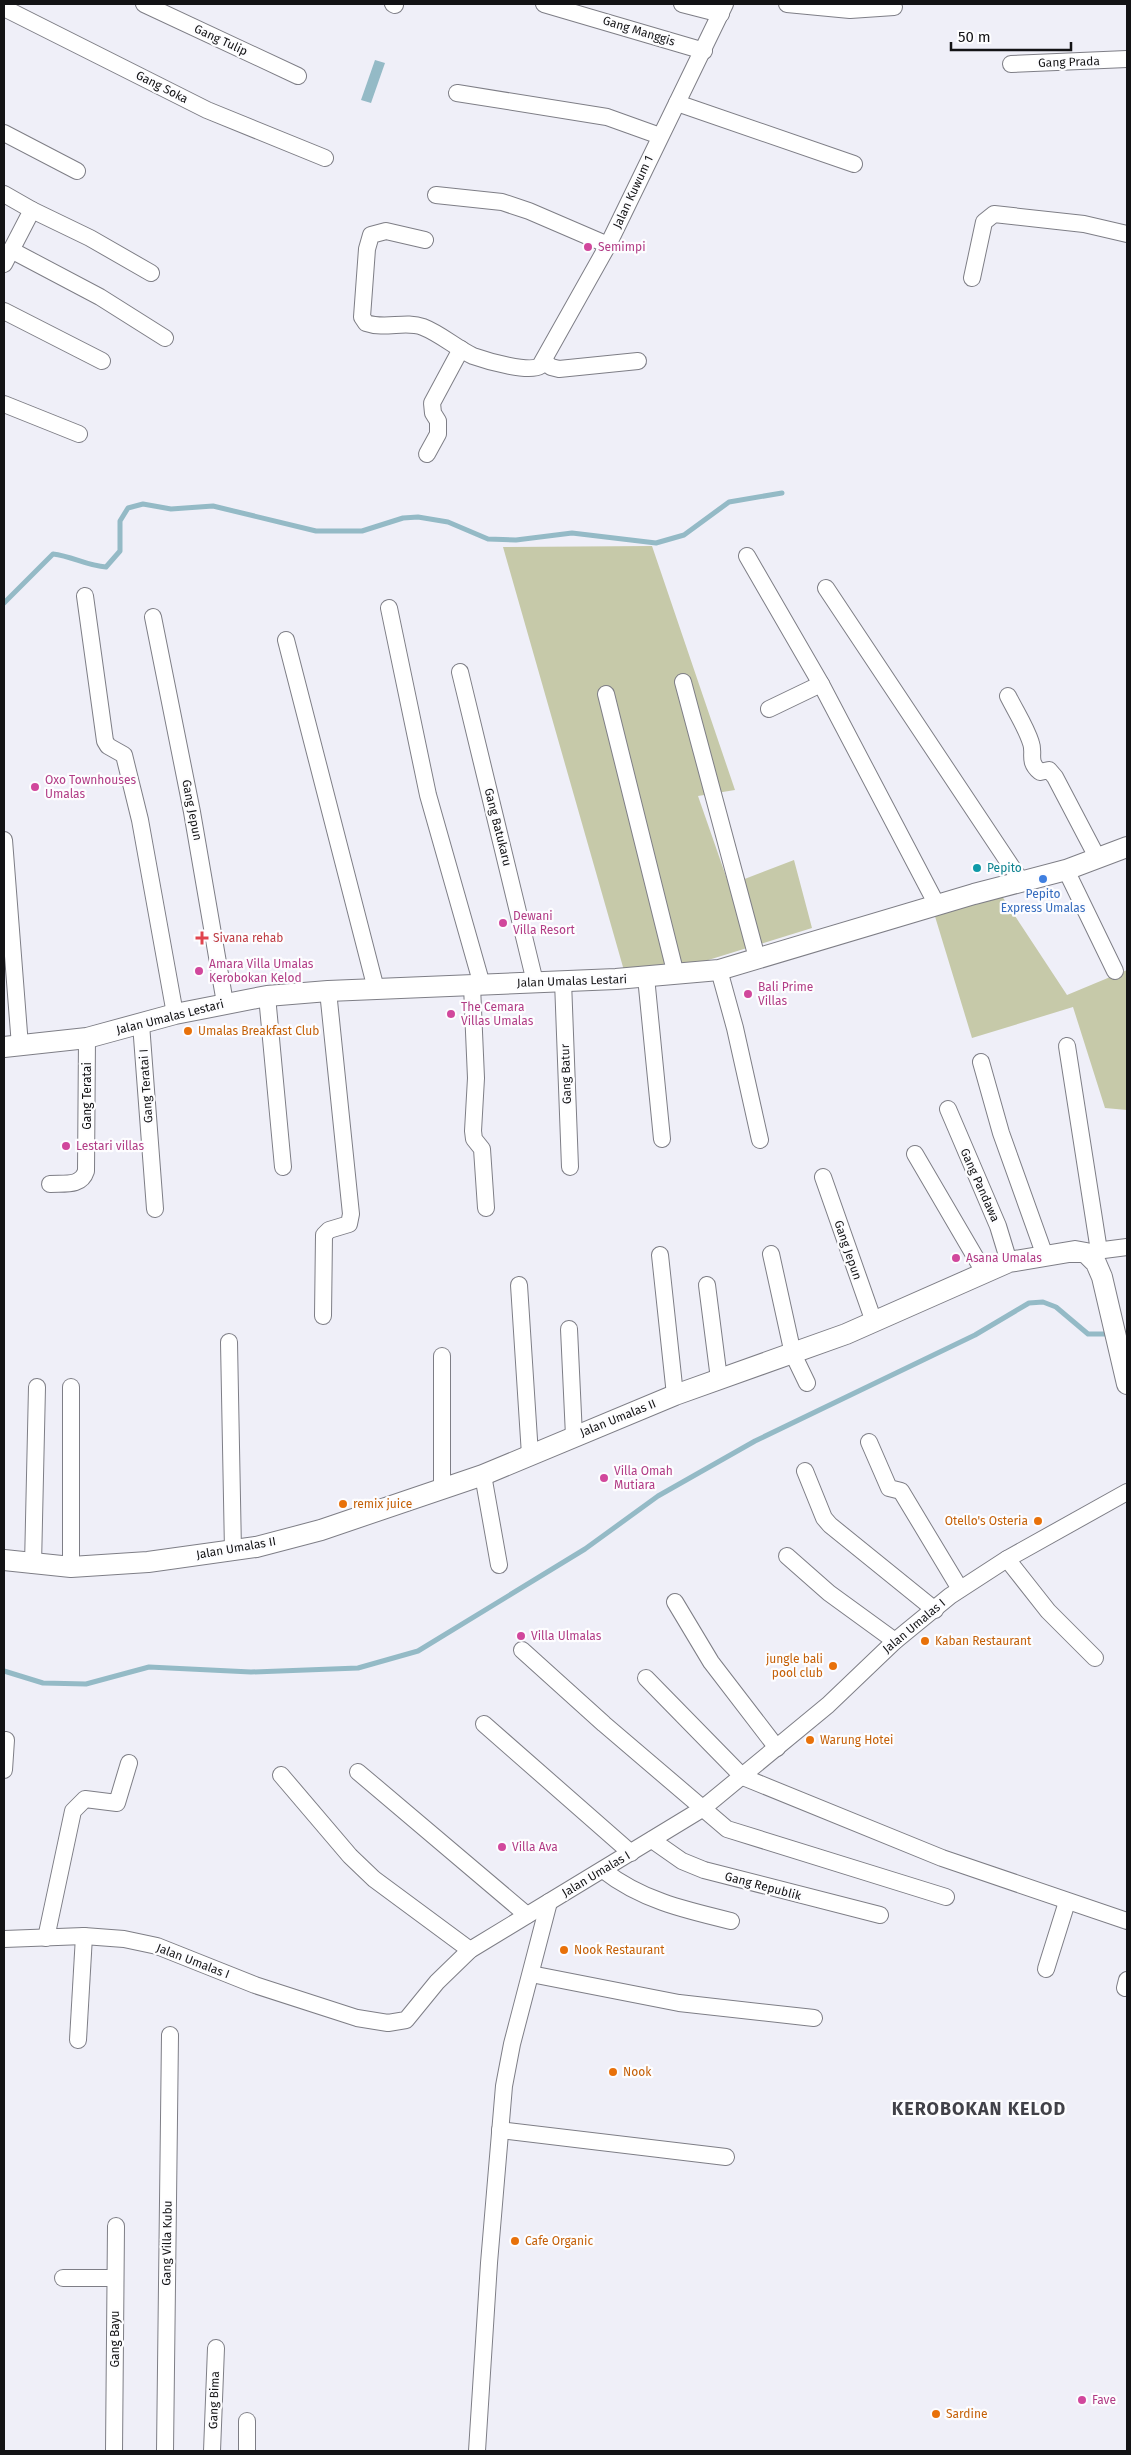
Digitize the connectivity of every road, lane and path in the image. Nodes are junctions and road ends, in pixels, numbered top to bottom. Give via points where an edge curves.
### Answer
1 (144, 4) edge
2 (544, 4) edge
3 (682, 4) edge
4 (787, 4) edge
5 (4, 8) edge
6 (894, 8) dead end
7 (723, 9) edge
8 (704, 51) junction
9 (1127, 59) edge
10 (1011, 64) dead end
11 (298, 76) dead end
12 (457, 93) dead end
13 (677, 103) junction
14 (4, 133) edge
15 (660, 136) junction
16 (325, 158) dead end
17 (854, 164) dead end
18 (77, 171) dead end
19 (4, 194) edge
20 (436, 195) dead end
21 (32, 210) junction
22 (1127, 234) edge
23 (425, 240) dead end
24 (608, 245) junction
25 (8, 257) edge
26 (151, 273) dead end
27 (972, 278) dead end
28 (4, 311) edge
29 (165, 338) dead end
30 (461, 349) junction
31 (102, 361) dead end
32 (544, 361) junction
33 (638, 361) dead end
34 (4, 404) edge
35 (79, 434) dead end
36 (428, 454) dead end
37 (747, 556) dead end
38 (826, 588) dead end
39 (85, 596) dead end
40 (389, 608) dead end
41 (153, 617) dead end
42 (286, 640) dead end
43 (460, 672) dead end
44 (683, 682) dead end
45 (821, 684) junction
46 (606, 694) dead end
47 (1008, 696) dead end
48 (769, 709) dead end
49 (4, 840) edge
50 (1127, 847) edge
51 (1098, 858) junction
52 (1066, 870) junction
53 (1021, 881) junction
54 (937, 905) junction
55 (757, 958) junction
56 (719, 970) junction
57 (1115, 971) dead end
58 (676, 975) junction
59 (646, 977) junction
60 (563, 981) junction
61 (535, 982) junction
62 (476, 985) junction
63 (376, 989) junction
64 (328, 991) junction
65 (267, 996) junction
66 (225, 1003) junction
67 (175, 1014) junction
68 (141, 1024) junction
69 (87, 1038) junction
70 (1067, 1046) dead end
71 (12, 1047) edge
72 (981, 1062) dead end
73 (948, 1109) dead end
74 (662, 1140) dead end
75 (760, 1140) dead end
76 (915, 1154) dead end
77 (570, 1166) dead end
78 (282, 1167) dead end
79 (823, 1177) dead end
80 (50, 1184) dead end
81 (486, 1208) dead end
82 (155, 1209) dead end
83 (1127, 1247) edge
84 (1092, 1252) junction
85 (771, 1254) dead end
86 (660, 1255) dead end
87 (1045, 1256) junction
88 (1009, 1262) junction
89 (984, 1272) junction
90 (519, 1284) dead end
91 (707, 1285) dead end
92 (323, 1316) dead end
93 (874, 1322) junction
94 (569, 1329) dead end
95 (229, 1342) dead end
96 (793, 1354) junction
97 (442, 1356) dead end
98 (719, 1379) junction
99 (807, 1383) dead end
100 (1127, 1384) edge
101 (71, 1387) dead end
102 (37, 1388) dead end
103 (674, 1395) junction
104 (574, 1436) junction
105 (868, 1442) dead end
106 (530, 1455) junction
107 (805, 1471) dead end
108 (483, 1475) junction
109 (442, 1490) junction
110 (1127, 1492) edge
111 (233, 1551) junction
112 (787, 1556) dead end
113 (1007, 1559) junction
114 (4, 1560) edge
115 (33, 1565) junction
116 (499, 1565) dead end
117 (71, 1567) junction
118 (960, 1589) junction
119 (675, 1602) dead end
120 (935, 1610) junction
121 (895, 1641) junction
122 (522, 1650) dead end
123 (1095, 1658) dead end
124 (646, 1678) dead end
125 (484, 1724) dead end
126 (6, 1740) dead end
127 (778, 1748) junction
128 (129, 1763) dead end
129 (4, 1770) edge
130 (358, 1772) dead end
131 (281, 1775) dead end
132 (743, 1777) junction
133 (702, 1809) junction
134 (652, 1840) junction
135 (631, 1853) junction
136 (603, 1870) junction
137 (946, 1896) dead end
138 (549, 1902) junction
139 (1067, 1902) junction
140 (527, 1915) junction
141 (880, 1915) dead end
142 (731, 1921) dead end
143 (1127, 1921) edge
144 (84, 1936) junction
145 (46, 1938) junction
146 (4, 1939) edge
147 (470, 1950) junction
148 (1046, 1969) dead end
149 (531, 1974) junction
150 (814, 2018) dead end
151 (170, 2035) dead end
152 (78, 2040) dead end
153 (500, 2130) junction
154 (726, 2157) dead end
155 (116, 2226) dead end
156 (63, 2278) dead end
157 (115, 2278) junction
158 (216, 2348) dead end
159 (247, 2421) dead end
160 (114, 2451) edge
161 (165, 2451) edge
162 (212, 2451) edge
163 (247, 2451) edge
164 (477, 2451) edge

1 - 11 street, Gang Tulip
2 - 8 street, Gang Manggis
3 - 7 street
4 - 6 street via 850,10
5 - 16 street, Gang Soka via 207,110
7 - 8 street, Jalan Kuwum 1
8 - 13 street, Jalan Kuwum 1
9 - 10 street, Gang Prada
12 - 15 street via 600,115
13 - 15 street, Jalan Kuwum 1
13 - 17 street
14 - 18 street
15 - 24 street, Jalan Kuwum 1
19 - 21 street
20 - 24 street via 502,202
21 - 25 street
21 - 26 street
22 - 27 street via 1084,224 994,214 984,222
23 - 30 street via 386,231 371,235 362,317 366,323 375,326 424,327
24 - 32 street, Jalan Kuwum 1
25 - 29 street via 100,297
28 - 31 street
30 - 32 street via 474,356 528,369 538,368
30 - 36 street via 432,403 438,420 438,434
32 - 33 street via 559,369
34 - 35 street
37 - 45 street
38 - 53 street
39 - 67 street via 105,741 108,746 122,752 129,774
40 - 62 street via 428,795
41 - 66 street, Gang Jepun via 192,812
42 - 63 street
43 - 61 street, Gang Batukaru
44 - 55 street
45 - 48 street
45 - 54 street
46 - 58 street
47 - 51 street via 1032,744 1030,756 1036,768 1040,772 1049,770 1055,777
49 - 71 street
50 - 51 street, Jalan Umalas Lestari
51 - 52 street, Jalan Umalas Lestari
52 - 53 street, Jalan Umalas Lestari
52 - 57 street
53 - 54 street, Jalan Umalas Lestari
54 - 55 street, Jalan Umalas Lestari
55 - 56 street, Jalan Umalas Lestari
56 - 58 street, Jalan Umalas Lestari
56 - 75 street
58 - 59 street, Jalan Umalas Lestari
59 - 60 street, Jalan Umalas Lestari
59 - 74 street
60 - 61 street, Jalan Umalas Lestari
60 - 77 street, Gang Batur
61 - 62 street, Jalan Umalas Lestari
62 - 63 street, Jalan Umalas Lestari
62 - 81 street via 473,1131 474,1139 482,1149
63 - 64 street, Jalan Umalas Lestari
64 - 65 street, Jalan Umalas Lestari
64 - 92 street via 351,1214 349,1224 329,1230 324,1236
65 - 66 street, Jalan Umalas Lestari
65 - 78 street
66 - 67 street, Jalan Umalas Lestari
67 - 68 street, Jalan Umalas Lestari
68 - 69 street, Jalan Umalas Lestari
68 - 82 street, Gang Teratai I
69 - 71 street, Jalan Umalas Lestari
69 - 80 street, Gang Teratai via 86,1171 77,1183
70 - 84 street
72 - 87 street via 1001,1132
73 - 88 street, Gang Pandawa via 998,1226
76 - 89 street
79 - 93 street, Gang Jepun
83 - 84 street
84 - 87 street, Jalan Umalas II
84 - 100 street via 1102,1277
85 - 96 street
86 - 103 street
87 - 88 street, Jalan Umalas II
88 - 89 street, Jalan Umalas II
89 - 93 street, Jalan Umalas II
90 - 106 street
91 - 98 street
93 - 96 street, Jalan Umalas II
94 - 104 street
95 - 111 street
96 - 98 street, Jalan Umalas II
96 - 99 street
97 - 109 street
98 - 103 street, Jalan Umalas II
101 - 117 street
102 - 115 street
103 - 104 street, Jalan Umalas II
104 - 106 street, Jalan Umalas II
105 - 118 street via 889,1488 901,1492
106 - 108 street, Jalan Umalas II
107 - 120 street via 824,1518 830,1525
108 - 109 street, Jalan Umalas II
108 - 116 street
109 - 111 street, Jalan Umalas II via 320,1530
110 - 113 street, Jalan Umalas I
111 - 117 street, Jalan Umalas II via 148,1562
112 - 121 street
113 - 118 street, Jalan Umalas I
113 - 123 street via 1048,1611
114 - 115 street, Jalan Umalas II
115 - 117 street, Jalan Umalas II
118 - 120 street, Jalan Umalas I
119 - 127 street via 711,1662
120 - 121 street, Jalan Umalas I
121 - 127 street, Jalan Umalas I
122 - 133 street
124 - 132 street
125 - 135 street
126 - 129 street
127 - 132 street, Jalan Umalas I
128 - 145 street via 117,1804 85,1799 74,1811
130 - 140 street
131 - 147 street via 350,1856 374,1879
132 - 133 street, Jalan Umalas I
132 - 139 street via 942,1858
133 - 134 street, Jalan Umalas I
133 - 137 street via 727,1830
134 - 135 street, Jalan Umalas I
134 - 141 street, Gang Republik via 682,1861 704,1870
135 - 136 street, Jalan Umalas I
136 - 138 street, Jalan Umalas I
136 - 142 street via 621,1885 664,1904
138 - 140 street, Jalan Umalas I
138 - 149 street
139 - 143 street
139 - 148 street
140 - 147 street, Jalan Umalas I
144 - 145 street, Jalan Umalas I
144 - 147 street, Jalan Umalas I via 157,1946 254,1985 357,2018 388,2023 406,2020 437,1982
144 - 152 street
145 - 146 street, Jalan Umalas I
149 - 150 street via 679,2004
149 - 153 street via 512,2044
151 - 161 street, Gang Villa Kubu
153 - 154 street
153 - 164 street
155 - 157 street, Gang Bayu
156 - 157 street
157 - 160 street, Gang Bayu
158 - 162 street, Gang Bima
159 - 163 street

